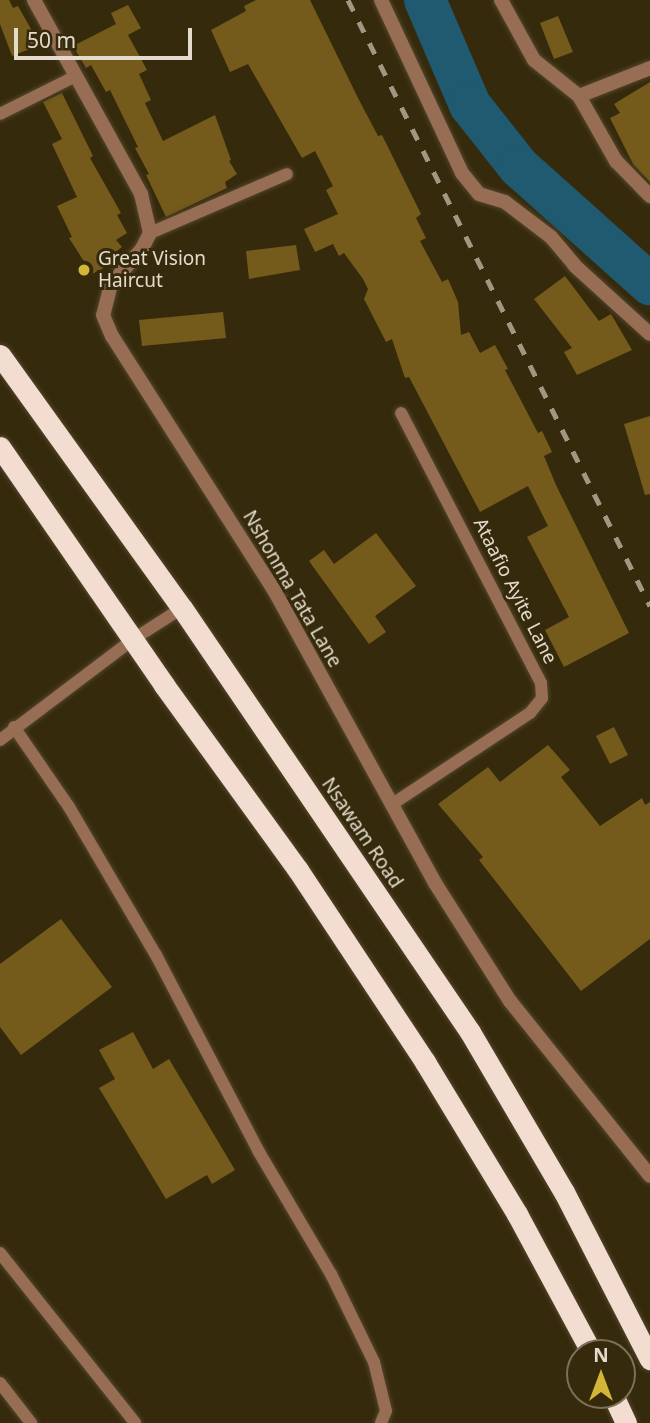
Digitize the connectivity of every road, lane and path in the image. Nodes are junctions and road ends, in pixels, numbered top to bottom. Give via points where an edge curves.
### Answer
1 (34, 0) edge
2 (380, 0) edge
3 (501, 0) edge
4 (650, 68) edge
5 (76, 76) junction
6 (579, 96) junction
7 (0, 114) edge
8 (287, 174) dead end
9 (650, 196) edge
10 (150, 233) junction
11 (650, 334) edge
12 (0, 355) edge
13 (401, 413) dead end
14 (0, 447) edge
15 (182, 608) junction
16 (132, 640) junction
17 (14, 727) junction
18 (0, 740) edge
19 (391, 805) junction
20 (650, 1177) edge
21 (0, 1253) edge
22 (584, 1339) edge
23 (650, 1359) edge
24 (0, 1383) edge
25 (31, 1423) edge
26 (135, 1423) edge
27 (381, 1423) edge

1 - 5 street
2 - 11 street via 461,173 479,194 505,202 551,237 575,266
3 - 6 street via 534,60
4 - 6 street
5 - 7 lane
5 - 10 street via 141,194
6 - 9 street via 616,161
8 - 10 lane
10 - 19 street, Nshonma Tata Lane via 111,284 103,315 274,590
12 - 15 highway, Nsawam Road
13 - 19 lane, Ataafio Ayite Lane via 541,682 541,698 530,713
14 - 16 highway
15 - 16 lane
15 - 23 highway, Nsawam Road via 470,1032 564,1192
16 - 17 lane
16 - 22 highway via 298,870 425,1062 517,1214
17 - 18 lane
17 - 27 lane via 69,807 156,955 258,1152 331,1275 374,1362 386,1411
19 - 20 street, Nshonma Tata Lane via 510,1001
21 - 26 lane
24 - 25 lane

